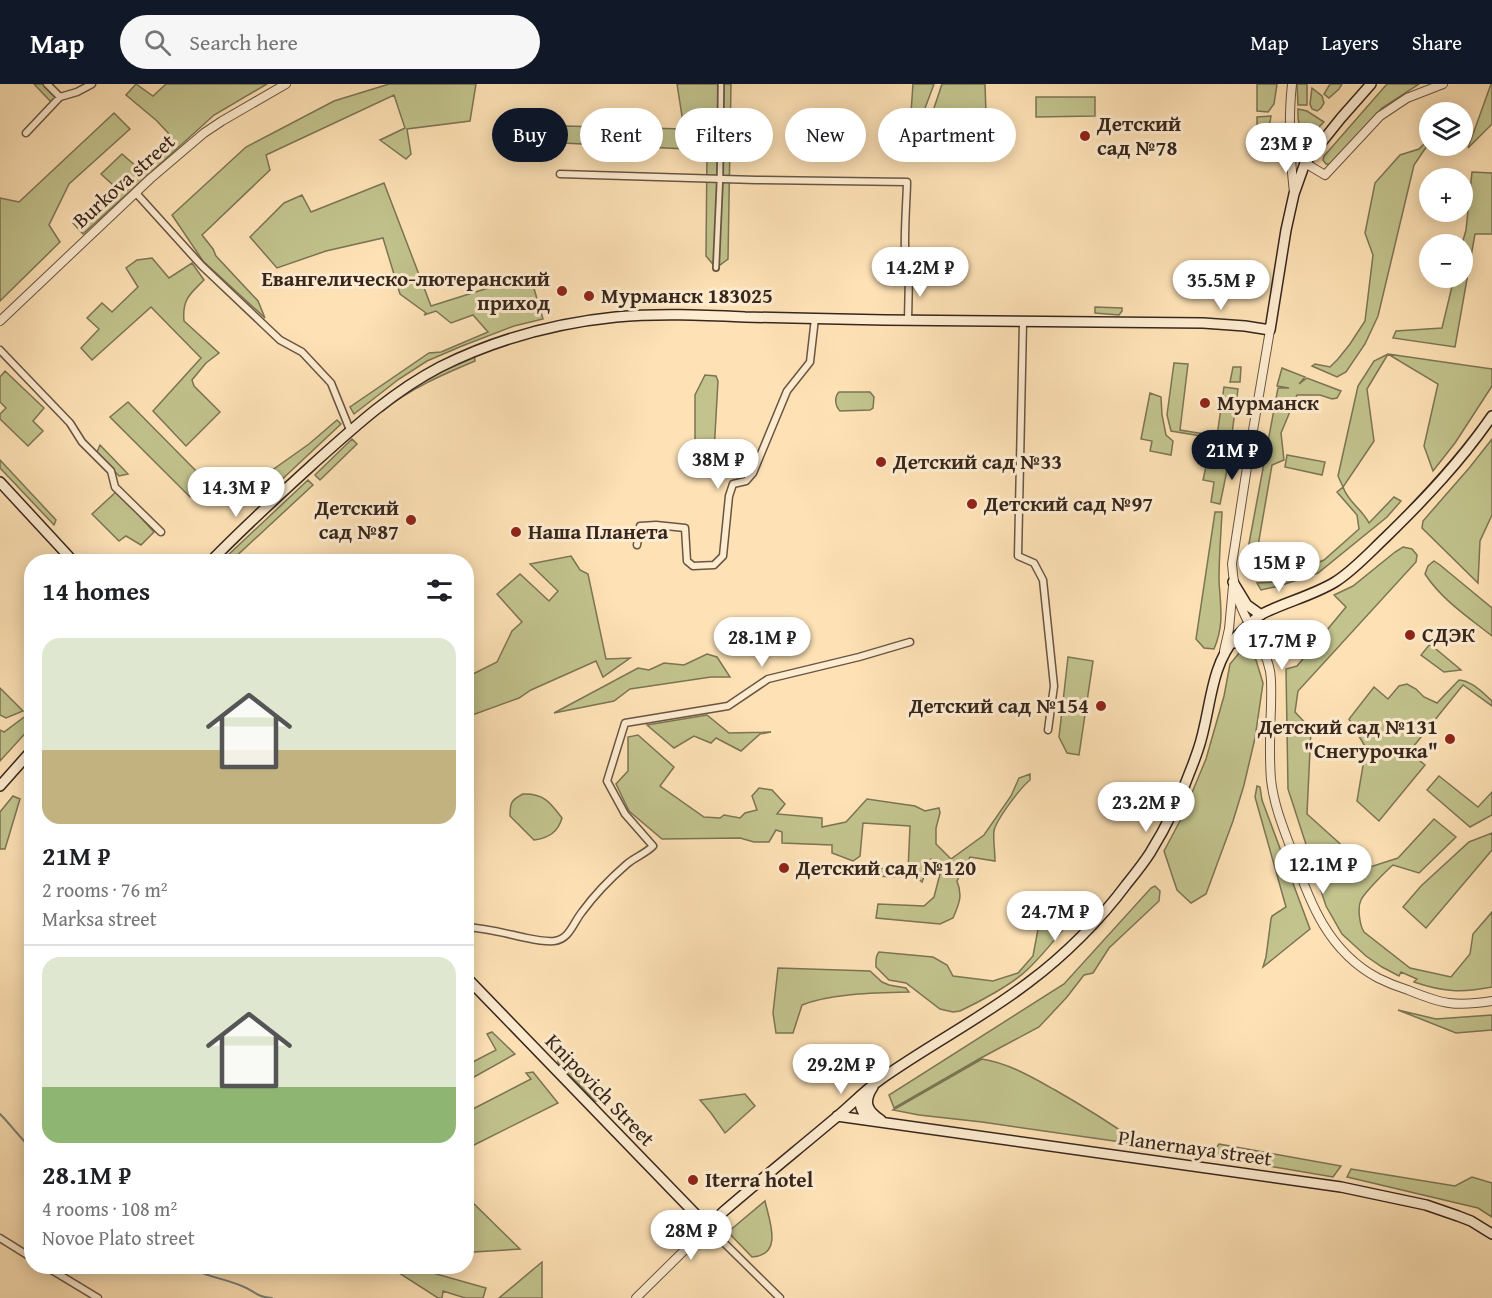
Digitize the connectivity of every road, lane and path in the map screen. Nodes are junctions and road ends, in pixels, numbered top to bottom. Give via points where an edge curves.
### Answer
1 (47, 84) edge
2 (92, 84) edge
3 (286, 84) edge
4 (721, 84) edge
5 (1292, 84) edge
6 (1371, 84) edge
7 (1443, 84) edge
8 (60, 97) junction
9 (26, 133) dead end
10 (1305, 163) junction
11 (560, 174) dead end
12 (720, 178) junction
13 (136, 193) junction
14 (1294, 194) junction
15 (716, 268) dead end
16 (815, 318) junction
17 (908, 320) junction
18 (0, 321) edge
19 (1023, 322) junction
20 (1270, 330) junction
21 (0, 350) edge
22 (1492, 417) edge
23 (350, 430) junction
24 (0, 482) edge
25 (161, 532) dead end
26 (637, 545) dead end
27 (67, 554) edge
28 (218, 554) edge
29 (1233, 582) junction
30 (1261, 615) junction
31 (1249, 624) junction
32 (910, 642) dead end
33 (1229, 645) junction
34 (1263, 648) junction
35 (1223, 658) junction
36 (1048, 730) dead end
37 (24, 759) edge
38 (0, 786) edge
39 (474, 928) edge
40 (474, 985) edge
41 (1492, 1001) edge
42 (878, 1081) junction
43 (862, 1095) junction
44 (837, 1116) junction
45 (881, 1122) junction
46 (708, 1227) junction
47 (1492, 1234) edge
48 (0, 1238) edge
49 (24, 1253) edge
50 (58, 1274) edge
51 (98, 1298) edge
52 (636, 1298) edge
53 (780, 1298) edge

1 - 8 street
2 - 8 street
3 - 13 street, Burkova street via 204,133
4 - 12 street
5 - 14 street
6 - 10 main road
7 - 10 street via 1407,98 1380,116 1325,175
8 - 9 street
10 - 14 main road
11 - 12 street
12 - 15 street
12 - 17 street via 908,182
13 - 18 street, Burkova street
13 - 23 street via 202,266 332,383
14 - 20 main road
16 - 17 main road
16 - 23 main road via 635,316 546,330 442,366
16 - 26 street via 810,362 787,391 753,473 746,481 733,484 723,556 714,565 693,566 687,561 685,528 669,525 640,526
17 - 19 main road
19 - 20 main road via 1203,323
19 - 36 street via 1018,556 1034,563 1043,580 1054,686
20 - 29 street via 1234,553
21 - 25 street via 111,471 115,487
22 - 30 main road via 1418,506 1349,572 1318,591
23 - 28 main road
24 - 27 main road
29 - 30 main road via 1247,605
29 - 31 street
29 - 35 street
30 - 31 main road
31 - 33 main road
31 - 34 street
32 - 39 street via 768,679 728,706 625,723 607,781 625,814 653,846 617,873 563,939 543,941
33 - 34 main road via 1248,638
33 - 35 main road
34 - 41 street via 1270,679 1274,795 1308,894 1330,937 1379,979 1434,1001
35 - 42 main road via 1215,675 1199,748 1185,784 1149,855 1124,889 1042,972
37 - 38 main road
40 - 46 main road, Knipovich Street
42 - 43 main road
42 - 45 main road via 868,1096 868,1107
43 - 44 main road
43 - 45 main road via 859,1101 867,1118
44 - 45 main road, Planernaya street
44 - 46 main road
45 - 47 main road, Planernaya street via 1341,1187 1426,1205 1472,1221
46 - 52 street
46 - 53 street
48 - 49 street
50 - 51 street

